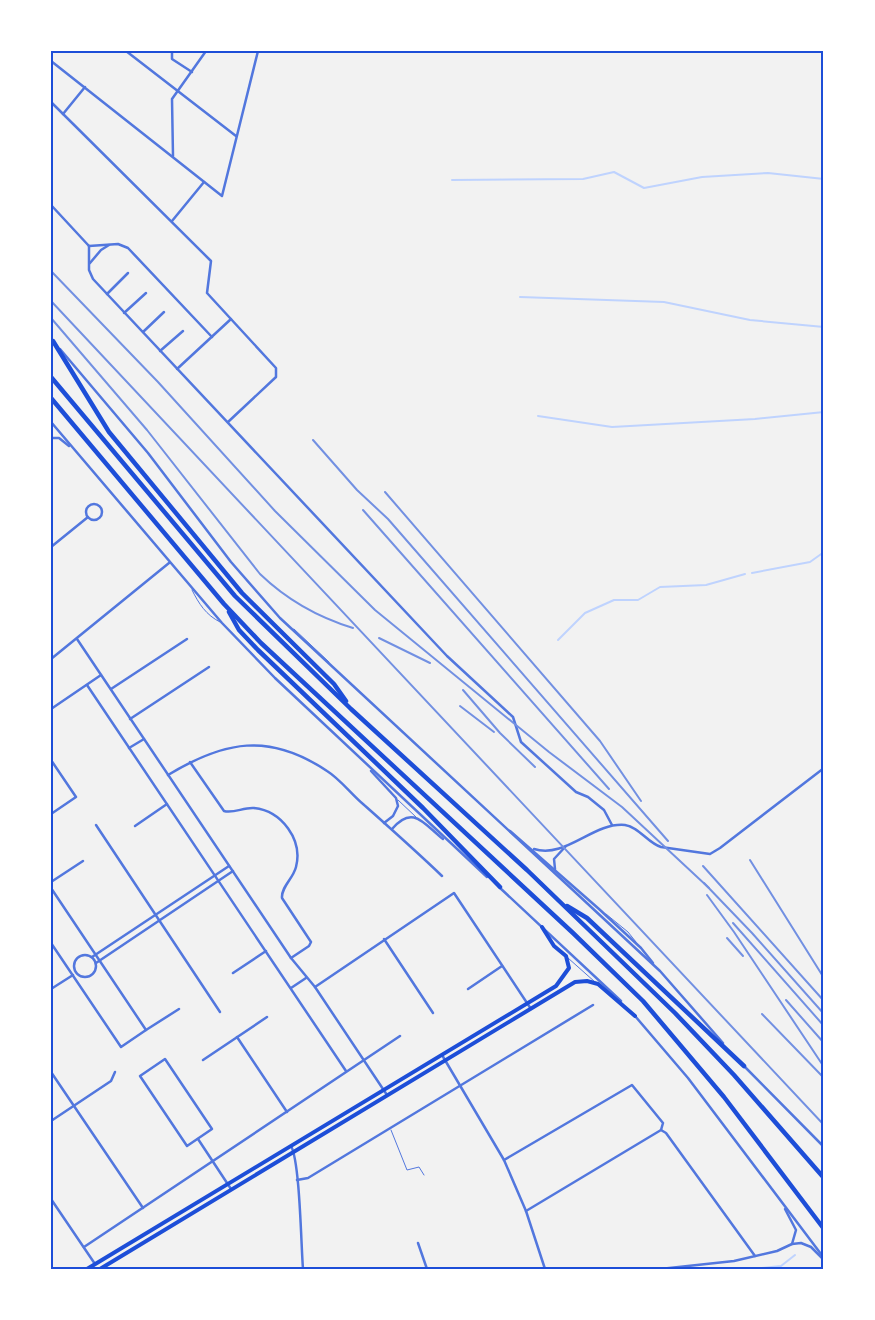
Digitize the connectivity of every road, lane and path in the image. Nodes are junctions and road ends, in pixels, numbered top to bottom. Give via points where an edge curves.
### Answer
1 (126, 51) edge
2 (172, 51) edge
3 (206, 51) edge
4 (258, 51) edge
5 (51, 61) edge
6 (192, 72) junction
7 (85, 87) junction
8 (178, 90) junction
9 (51, 102) edge
10 (63, 114) junction
11 (236, 136) junction
12 (173, 157) junction
13 (204, 182) junction
14 (51, 205) edge
15 (172, 221) junction
16 (111, 244) junction
17 (89, 246) junction
18 (90, 263) junction
19 (128, 273) dead end
20 (146, 293) dead end
21 (107, 294) junction
22 (164, 312) dead end
23 (124, 313) junction
24 (231, 320) junction
25 (183, 331) dead end
26 (143, 332) junction
27 (212, 337) junction
28 (52, 340) edge
29 (160, 351) junction
30 (177, 369) junction
31 (51, 376) edge
32 (51, 398) edge
33 (51, 422) edge
34 (228, 422) junction
35 (51, 438) edge
36 (75, 450) junction
37 (88, 517) junction
38 (51, 547) edge
39 (169, 563) junction
40 (224, 604) junction
41 (77, 639) junction
42 (187, 639) dead end
43 (51, 659) edge
44 (209, 667) dead end
45 (101, 676) junction
46 (87, 685) junction
47 (111, 689) junction
48 (51, 709) edge
49 (351, 709) junction
50 (130, 718) junction
51 (144, 738) junction
52 (129, 748) junction
53 (351, 750) junction
54 (51, 760) edge
55 (190, 762) junction
56 (824, 768) edge
57 (168, 775) junction
58 (396, 798) junction
59 (167, 804) junction
60 (51, 814) edge
61 (416, 817) junction
62 (495, 820) junction
63 (384, 823) junction
64 (96, 825) dead end
65 (612, 825) junction
66 (135, 826) dead end
67 (392, 829) junction
68 (569, 844) junction
69 (534, 849) junction
70 (465, 858) junction
71 (83, 861) dead end
72 (229, 866) junction
73 (555, 868) junction
74 (233, 871) junction
75 (215, 875) junction
76 (442, 876) dead end
77 (219, 880) junction
78 (51, 882) edge
79 (500, 887) junction
80 (51, 888) edge
81 (559, 900) junction
82 (155, 915) junction
83 (159, 920) junction
84 (542, 927) junction
85 (384, 940) junction
86 (51, 943) edge
87 (266, 951) junction
88 (94, 956) junction
89 (566, 956) junction
90 (291, 958) junction
91 (99, 960) junction
92 (96, 963) junction
93 (502, 966) junction
94 (660, 971) junction
95 (77, 972) junction
96 (233, 973) dead end
97 (73, 975) junction
98 (306, 978) junction
99 (598, 984) junction
100 (315, 987) junction
101 (291, 988) junction
102 (51, 989) edge
103 (468, 990) dead end
104 (527, 1003) junction
105 (593, 1005) dead end
106 (178, 1009) dead end
107 (531, 1009) junction
108 (220, 1012) dead end
109 (433, 1013) dead end
110 (635, 1016) junction
111 (267, 1017) dead end
112 (146, 1030) junction
113 (400, 1036) dead end
114 (237, 1037) junction
115 (442, 1055) junction
116 (203, 1060) dead end
117 (364, 1060) junction
118 (446, 1060) junction
119 (744, 1066) junction
120 (346, 1071) junction
121 (51, 1072) edge
122 (115, 1072) dead end
123 (461, 1086) junction
124 (384, 1090) junction
125 (387, 1095) junction
126 (74, 1106) junction
127 (287, 1112) junction
128 (51, 1121) edge
129 (390, 1128) junction
130 (661, 1130) junction
131 (198, 1139) junction
132 (290, 1146) junction
133 (824, 1147) edge
134 (294, 1152) junction
135 (504, 1160) junction
136 (212, 1161) junction
137 (424, 1175) dead end
138 (824, 1178) edge
139 (296, 1180) junction
140 (228, 1184) junction
141 (231, 1190) junction
142 (51, 1199) edge
143 (780, 1200) junction
144 (143, 1208) junction
145 (526, 1211) junction
146 (824, 1229) edge
147 (418, 1243) dead end
148 (792, 1244) junction
149 (84, 1247) junction
150 (755, 1256) junction
151 (824, 1259) edge
152 (95, 1264) junction
153 (87, 1269) edge
154 (100, 1269) edge
155 (302, 1269) edge
156 (427, 1269) edge
157 (545, 1269) edge
158 (660, 1269) edge

1 - 8 street
2 - 6 street via 172,59
3 - 6 street
4 - 11 street
5 - 7 street
6 - 8 street
7 - 10 street
7 - 12 street
8 - 11 street
8 - 12 street via 172,99
9 - 10 street
10 - 15 street
11 - 13 street via 222,196
12 - 13 street
13 - 15 street
14 - 17 street
15 - 24 street via 211,261 207,293
16 - 17 street
16 - 18 street
16 - 27 street via 128,248
17 - 18 street
18 - 21 street via 93,279
19 - 21 street
20 - 23 street
21 - 23 street
22 - 26 street
23 - 26 street
24 - 27 street
24 - 34 street via 276,368 276,377
25 - 29 street
26 - 29 street
27 - 30 street
28 - 49 highway via 109,432 242,593 334,684
28 - 62 street via 148,453 231,562 280,618
29 - 30 street
30 - 34 street
31 - 49 highway via 235,596
32 - 40 highway
33 - 36 street
34 - 65 street via 448,656 513,716 521,742 576,792 604,810
35 - 36 street via 59,438
36 - 39 street
37 - 37 street via 98,518 100,507 89,506
37 - 38 street
39 - 41 street
39 - 53 street via 275,678
40 - 79 highway via 239,630 258,650 423,808
40 - 146 highway via 260,643 643,1001 724,1097
41 - 43 street
41 - 45 street
42 - 47 street
44 - 50 street
45 - 46 street
45 - 47 street
46 - 48 street
46 - 52 street
47 - 50 street
49 - 81 highway
50 - 51 street
51 - 52 street
51 - 57 street
52 - 59 street
53 - 58 street
53 - 70 street
54 - 60 street via 76,797
55 - 57 street
55 - 63 street via 223,748 250,744 280,749 329,771
55 - 90 street via 224,811 266,810 279,818 294,838 297,861 282,898 311,942
56 - 65 street via 710,854 661,848 628,826
57 - 72 street
58 - 61 lane
58 - 63 street via 398,806 394,816
59 - 66 street
59 - 75 street
61 - 67 street via 407,816
61 - 70 street
62 - 69 street
62 - 94 street
63 - 67 street
64 - 82 street
65 - 68 street
67 - 76 street
68 - 69 street via 549,852
68 - 73 street via 558,852
69 - 73 street
70 - 79 street
71 - 78 street
72 - 74 street
72 - 75 street
73 - 94 street via 641,948
74 - 77 street
74 - 90 street
75 - 77 street
75 - 82 street
77 - 83 street
77 - 87 street
79 - 84 street
80 - 88 street
81 - 119 highway via 587,918
81 - 138 highway via 675,1013
82 - 83 street
82 - 88 street
83 - 91 street
83 - 108 street
84 - 89 main road via 554,946
84 - 110 street
85 - 93 street via 454,893
85 - 100 street
85 - 109 street
86 - 97 street
87 - 96 street
87 - 101 street
88 - 91 street
88 - 92 street
88 - 95 street via 79,957 75,963
89 - 99 lane
89 - 104 main road via 568,968 563,978 556,986
90 - 98 street
91 - 92 street
91 - 112 street
92 - 95 street via 90,975
93 - 103 street
93 - 104 street
94 - 119 street
95 - 97 street
97 - 102 street
97 - 112 street via 120,1047
98 - 100 street
98 - 101 street
99 - 107 main road via 575,982
99 - 110 main road
100 - 117 street
101 - 120 street
104 - 107 street
104 - 115 main road
105 - 123 street
106 - 112 street
107 - 118 main road
110 - 143 street via 688,1078
111 - 114 street
113 - 117 street
114 - 116 street
114 - 127 street
115 - 118 street
115 - 124 main road
117 - 120 street
117 - 124 street
118 - 123 street
118 - 125 main road
119 - 133 street
120 - 127 street
121 - 126 street
122 - 126 street via 111,1081
123 - 129 street
123 - 135 street
124 - 125 street
124 - 132 main road
125 - 134 main road
126 - 128 street
126 - 144 street
127 - 136 street
129 - 137 lane via 407,1170 419,1167
129 - 139 street via 308,1178
130 - 135 street via 662,1123 632,1085
130 - 145 street
130 - 150 street via 724,1210
131 - 131 street via 212,1129 165,1059 140,1076 187,1146
131 - 136 street
132 - 134 street
132 - 140 main road
134 - 139 street
134 - 141 main road
135 - 145 street
136 - 140 street
136 - 144 street
139 - 155 street
140 - 141 street
140 - 152 main road
141 - 154 main road
142 - 149 street
143 - 148 street via 796,1230
143 - 151 street
144 - 149 street
145 - 157 street
147 - 156 street
148 - 150 street
148 - 151 street via 811,1247
149 - 152 street
150 - 158 street
152 - 153 main road

